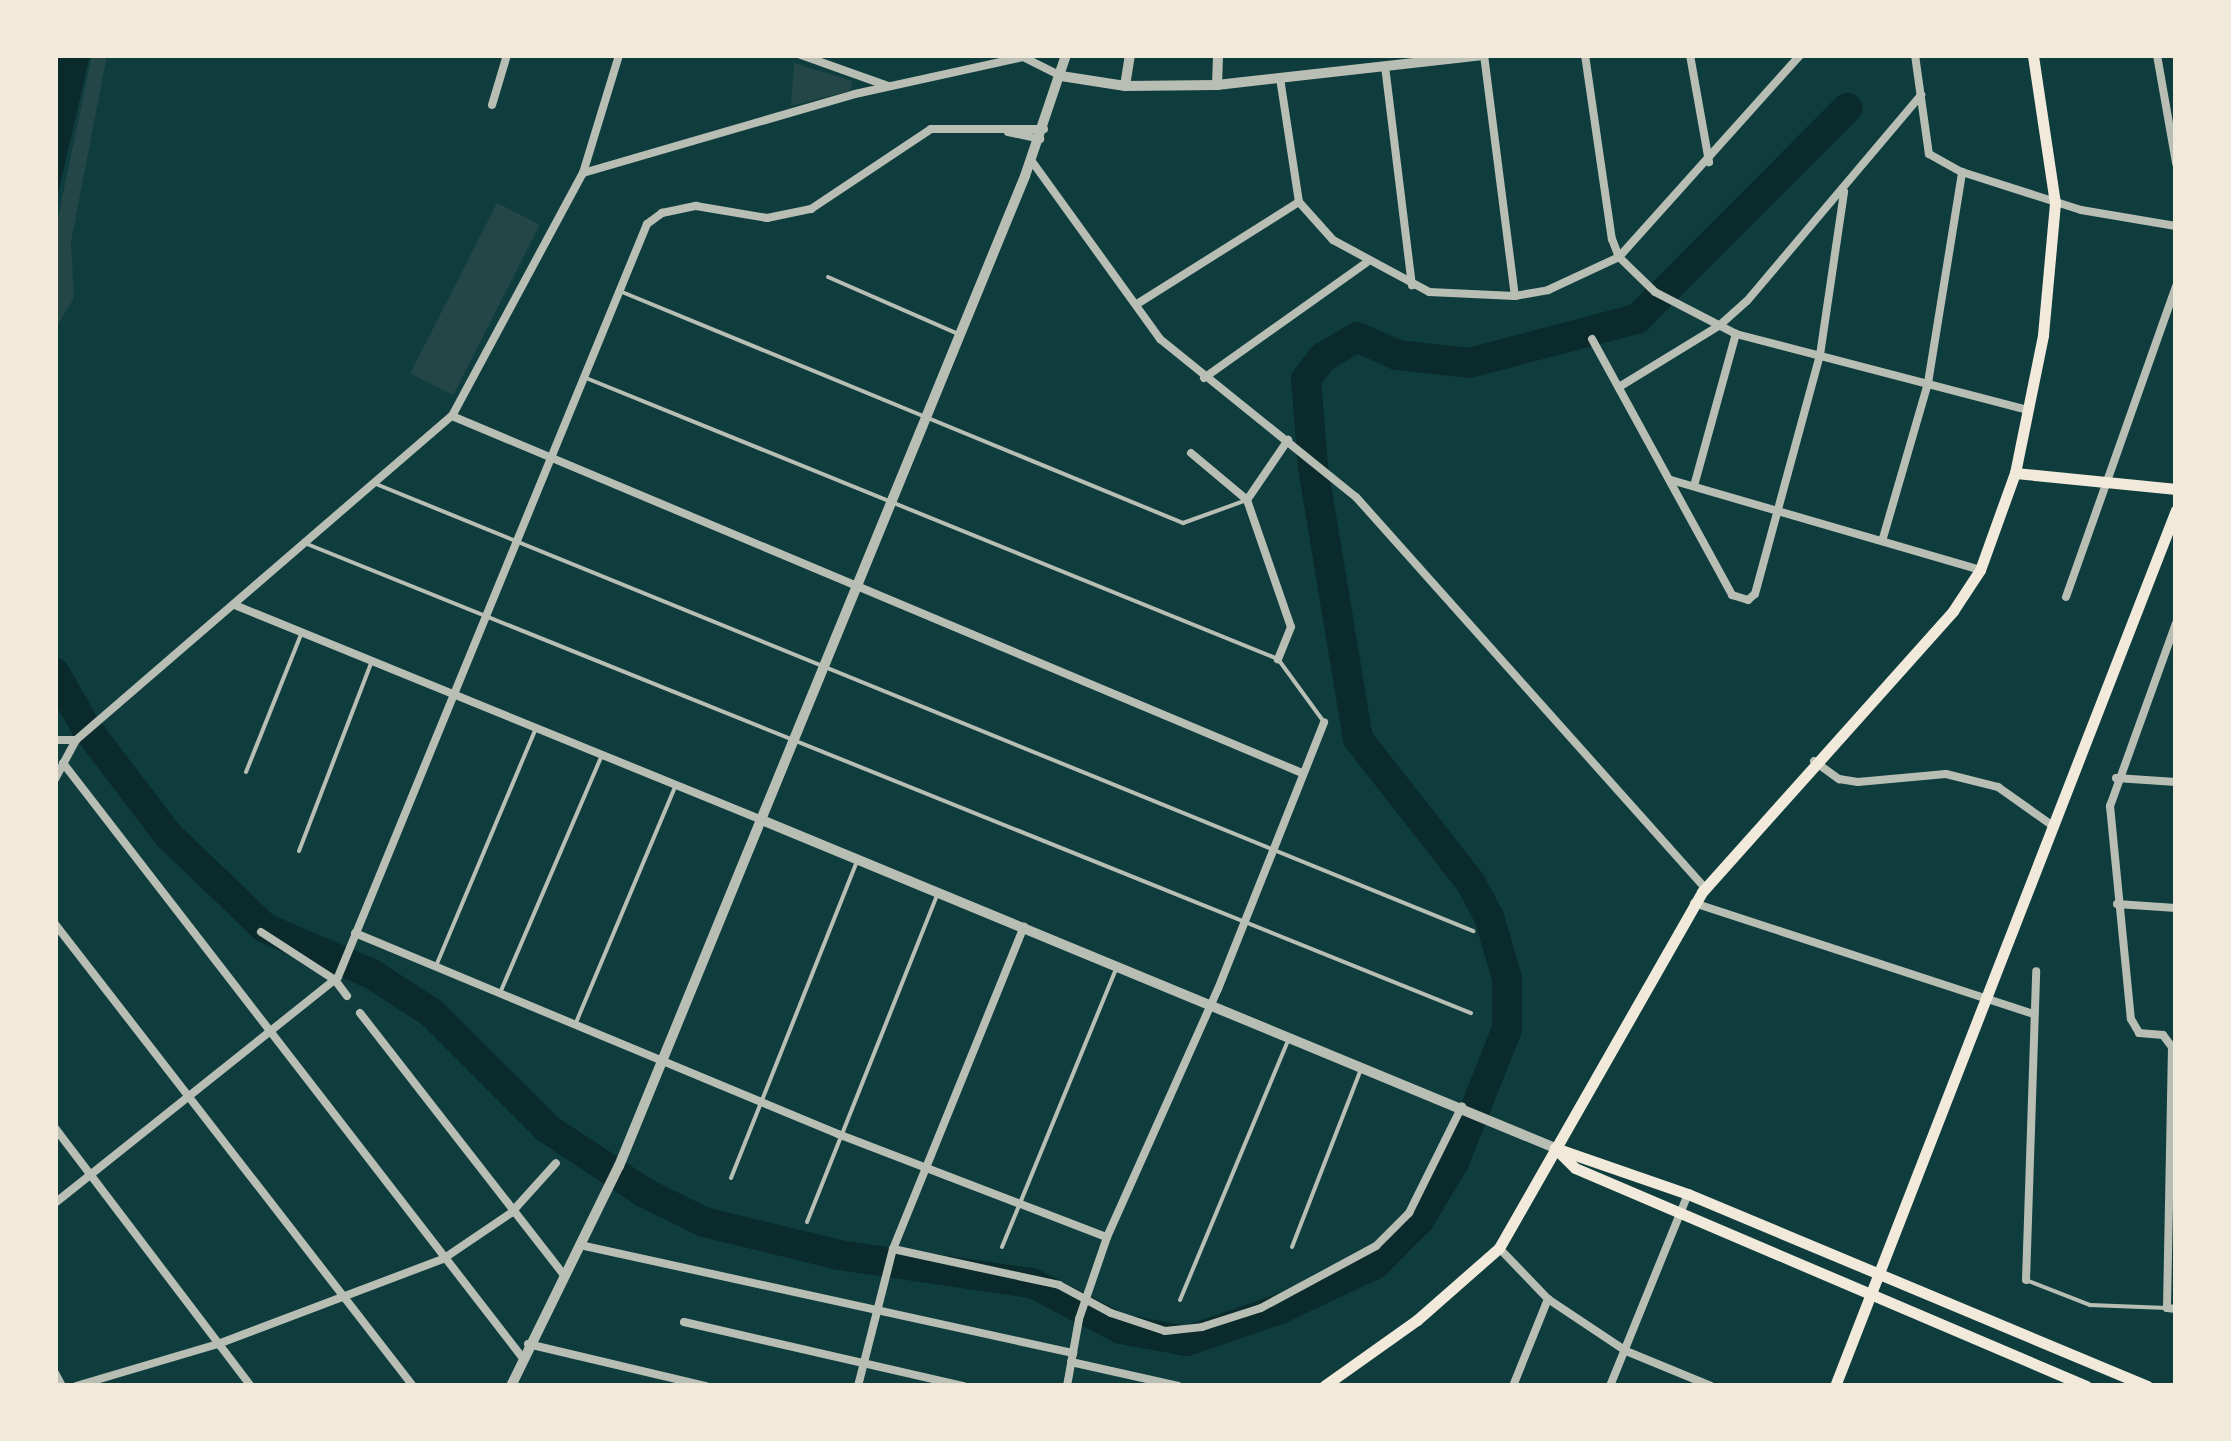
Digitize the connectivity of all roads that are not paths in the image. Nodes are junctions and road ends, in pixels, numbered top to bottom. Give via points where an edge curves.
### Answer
1 (507, 55) edge
2 (618, 55) edge
3 (801, 55) edge
4 (1066, 55) edge
5 (1130, 55) edge
6 (1218, 55) edge
7 (1359, 55) edge
8 (1484, 55) edge
9 (1585, 55) edge
10 (1690, 55) edge
11 (1800, 55) edge
12 (1916, 55) edge
13 (2033, 55) edge
14 (2157, 55) edge
15 (1025, 56) edge
16 (1385, 66) junction
17 (1360, 68) junction
18 (1062, 76) junction
19 (1280, 78) junction
20 (1217, 84) junction
21 (888, 86) junction
22 (1125, 86) junction
23 (1920, 96) junction
24 (492, 105) dead end
25 (1042, 134) junction
26 (1031, 160) junction
27 (1708, 162) junction
28 (2176, 163) edge
29 (1962, 172) junction
30 (583, 173) junction
31 (1844, 192) junction
32 (1298, 202) junction
33 (2055, 203) junction
34 (2176, 226) edge
35 (1620, 257) junction
36 (1366, 263) junction
37 (828, 277) dead end
38 (1412, 284) junction
39 (2176, 286) edge
40 (620, 291) junction
41 (1515, 296) junction
42 (1137, 304) junction
43 (1720, 325) junction
44 (960, 334) junction
45 (1736, 334) junction
46 (1592, 339) dead end
47 (1820, 355) junction
48 (585, 378) junction
49 (1204, 378) junction
50 (1928, 383) junction
51 (1620, 387) junction
52 (2028, 410) junction
53 (452, 416) junction
54 (925, 418) junction
55 (1288, 440) junction
56 (1192, 453) dead end
57 (550, 460) junction
58 (2016, 473) junction
59 (1671, 480) junction
60 (2111, 482) junction
61 (376, 484) junction
62 (1694, 486) junction
63 (2176, 489) edge
64 (893, 499) junction
65 (1247, 500) junction
66 (1779, 509) junction
67 (2176, 510) edge
68 (1883, 538) junction
69 (518, 540) junction
70 (308, 544) junction
71 (1980, 570) junction
72 (859, 588) junction
73 (2066, 597) dead end
74 (237, 606) junction
75 (489, 613) junction
76 (2176, 623) edge
77 (302, 632) junction
78 (1278, 659) junction
79 (372, 661) junction
80 (827, 664) junction
81 (456, 695) junction
82 (1324, 722) joint
83 (536, 728) junction
84 (79, 738) junction
85 (796, 738) junction
86 (55, 740) edge
87 (602, 755) junction
88 (1814, 760) junction
89 (62, 763) junction
90 (246, 772) dead end
91 (1302, 773) junction
92 (2116, 778) junction
93 (55, 779) edge
94 (2176, 782) edge
95 (676, 785) junction
96 (762, 820) junction
97 (2054, 826) junction
98 (1272, 849) junction
99 (299, 851) dead end
100 (858, 859) junction
101 (1705, 888) junction
102 (938, 891) junction
103 (1694, 903) junction
104 (2117, 904) junction
105 (2176, 908) edge
106 (1244, 922) junction
107 (55, 924) edge
108 (1024, 926) junction
109 (1472, 930) dead end
110 (260, 932) dead end
111 (355, 933) junction
112 (1118, 964) junction
113 (436, 966) junction
114 (2036, 971) dead end
115 (336, 979) junction
116 (500, 994) junction
117 (347, 996) dead end
118 (1985, 996) junction
119 (1212, 1002) junction
120 (360, 1013) dead end
121 (1471, 1013) dead end
122 (2034, 1014) junction
123 (576, 1025) junction
124 (269, 1034) junction
125 (1290, 1035) junction
126 (662, 1058) junction
127 (1363, 1065) junction
128 (192, 1096) junction
129 (759, 1101) junction
130 (1463, 1106) junction
131 (55, 1128) edge
132 (838, 1134) junction
133 (1555, 1148) junction
134 (556, 1163) dead end
135 (924, 1167) junction
136 (90, 1176) junction
137 (731, 1178) dead end
138 (1688, 1194) junction
139 (55, 1203) edge
140 (1018, 1205) junction
141 (1682, 1210) junction
142 (511, 1213) junction
143 (807, 1222) dead end
144 (1108, 1237) junction
145 (580, 1245) junction
146 (1002, 1247) dead end
147 (1292, 1247) dead end
148 (1498, 1248) junction
149 (892, 1251) junction
150 (443, 1258) junction
151 (1880, 1272) junction
152 (564, 1275) junction
153 (2026, 1280) joint
154 (1872, 1292) junction
155 (345, 1298) junction
156 (1548, 1299) junction
157 (1180, 1300) dead end
158 (1086, 1301) junction
159 (876, 1306) junction
160 (2171, 1309) edge
161 (684, 1322) dead end
162 (218, 1344) junction
163 (528, 1344) junction
164 (1626, 1350) junction
165 (1072, 1357) junction
166 (522, 1358) junction
167 (863, 1364) junction
168 (55, 1373) edge
169 (110, 1382) edge
170 (62, 1386) edge
171 (76, 1386) edge
172 (251, 1386) edge
173 (413, 1386) edge
174 (511, 1386) edge
175 (706, 1386) edge
176 (858, 1386) edge
177 (964, 1386) edge
178 (1067, 1386) edge
179 (1178, 1386) edge
180 (1324, 1386) edge
181 (1513, 1386) edge
182 (1610, 1386) edge
183 (1710, 1386) edge
184 (1835, 1386) edge
185 (2086, 1386) edge
186 (2147, 1386) edge

1 - 24 street
2 - 30 street
3 - 21 street
4 - 18 street
5 - 22 street
6 - 20 street
7 - 17 street
8 - 16 street
8 - 41 street
9 - 35 street
10 - 27 street
11 - 27 street
12 - 23 street
13 - 33 main road
14 - 28 street
15 - 18 street
15 - 21 street
16 - 17 street
16 - 38 street
17 - 19 street
18 - 22 street
18 - 25 street
19 - 20 street
19 - 32 street
20 - 22 street
21 - 30 street
23 - 29 street via 1929,154
23 - 31 street
25 - 26 street
25 - 40 street via 916,134 825,201 790,215 766,218 696,206 662,212 648,224
26 - 42 street
26 - 44 street
27 - 35 street
29 - 33 street
29 - 50 street
30 - 53 street
31 - 43 street
31 - 47 street
32 - 36 street
32 - 42 street
33 - 34 street
33 - 52 main road
35 - 41 street via 1548,290
35 - 43 street via 1655,292
36 - 38 street
36 - 49 street
37 - 44 lane
38 - 41 street via 1465,296
39 - 60 street
40 - 48 street
40 - 54 lane
42 - 49 street via 1160,339
43 - 45 street
43 - 51 street
44 - 54 street
45 - 47 street
45 - 62 street
46 - 51 street
47 - 50 street
47 - 66 street
48 - 57 street
48 - 64 lane
49 - 55 street
50 - 52 street
50 - 68 street
51 - 59 street
52 - 58 main road
53 - 57 street
53 - 61 street
54 - 64 street
54 - 65 lane via 1182,523
55 - 65 street
55 - 101 street via 1322,465
56 - 65 street
57 - 69 street
57 - 72 street
58 - 60 main road
58 - 71 main road
59 - 62 street
59 - 66 street via 1740,602 1756,594
60 - 63 main road
60 - 73 street
61 - 69 lane
61 - 70 street
62 - 66 street
64 - 72 street
64 - 78 lane
65 - 78 street via 1291,627
66 - 68 street
67 - 97 main road
68 - 71 street
69 - 75 street
69 - 80 lane
70 - 74 street
70 - 75 lane
71 - 88 main road via 1941,624
72 - 80 street
72 - 91 street
74 - 77 street
74 - 84 street
75 - 81 street
75 - 85 lane
76 - 92 street
77 - 79 street
77 - 90 lane
78 - 82 lane
79 - 81 street
79 - 99 lane
80 - 85 street
80 - 98 lane
81 - 83 street
81 - 111 street
82 - 91 street
83 - 87 street
83 - 113 lane
84 - 86 street
84 - 89 street
85 - 96 street
85 - 106 lane
87 - 95 street
87 - 116 lane
88 - 97 street via 1839,779 1858,782 1946,774 1998,787
88 - 101 main road
89 - 93 street
89 - 124 street
91 - 98 street
92 - 94 street
92 - 104 street via 2110,806
95 - 96 street
95 - 123 lane
96 - 100 street
96 - 126 street
97 - 118 main road
98 - 106 street
98 - 109 lane
100 - 102 street
100 - 129 lane
101 - 103 main road
102 - 108 street
102 - 132 lane
103 - 118 street
103 - 133 main road
104 - 105 street
104 - 160 street via 2132,1025 2140,1033 2168,1036 2172,1046
106 - 119 street
106 - 121 lane
107 - 128 street
108 - 112 street
108 - 135 street
110 - 115 street
111 - 113 street
111 - 115 street
112 - 119 street
112 - 140 lane
113 - 116 street
114 - 122 street
115 - 117 street
115 - 124 street
116 - 123 street
118 - 122 street
118 - 151 main road
119 - 125 street
119 - 144 street
120 - 142 street
122 - 153 street
123 - 126 street
124 - 128 street
124 - 150 street
125 - 127 street
125 - 157 lane
126 - 129 street
126 - 145 street
127 - 130 street
127 - 147 lane
128 - 136 street
128 - 155 street
129 - 132 street
129 - 137 lane
130 - 133 street
130 - 158 street via 1408,1213 1376,1246 1274,1301 1202,1327 1165,1331
131 - 136 street
132 - 135 street
132 - 143 lane
133 - 138 main road
133 - 141 main road via 1575,1168
133 - 148 main road
134 - 142 street
135 - 140 street
135 - 149 street
136 - 139 street
136 - 162 street
138 - 141 street
138 - 151 main road
140 - 144 street
140 - 146 lane
141 - 154 main road
141 - 164 street
142 - 150 street
142 - 152 street
144 - 158 street
145 - 152 street
145 - 159 street
148 - 156 street
148 - 180 main road via 1417,1320
149 - 158 street via 1059,1285
149 - 159 street
150 - 155 street
150 - 166 street
151 - 154 main road
151 - 186 main road
152 - 163 street
153 - 160 lane via 2090,1305
154 - 184 main road
154 - 185 main road
155 - 162 street
155 - 173 street
156 - 164 street
156 - 181 street
158 - 165 street
159 - 165 street
159 - 167 street
161 - 167 street
162 - 169 street
162 - 172 street
163 - 166 street
163 - 175 street
164 - 182 street
164 - 183 street
165 - 178 street
165 - 179 street
166 - 174 street
167 - 176 street
167 - 177 street
168 - 170 street
169 - 171 street

